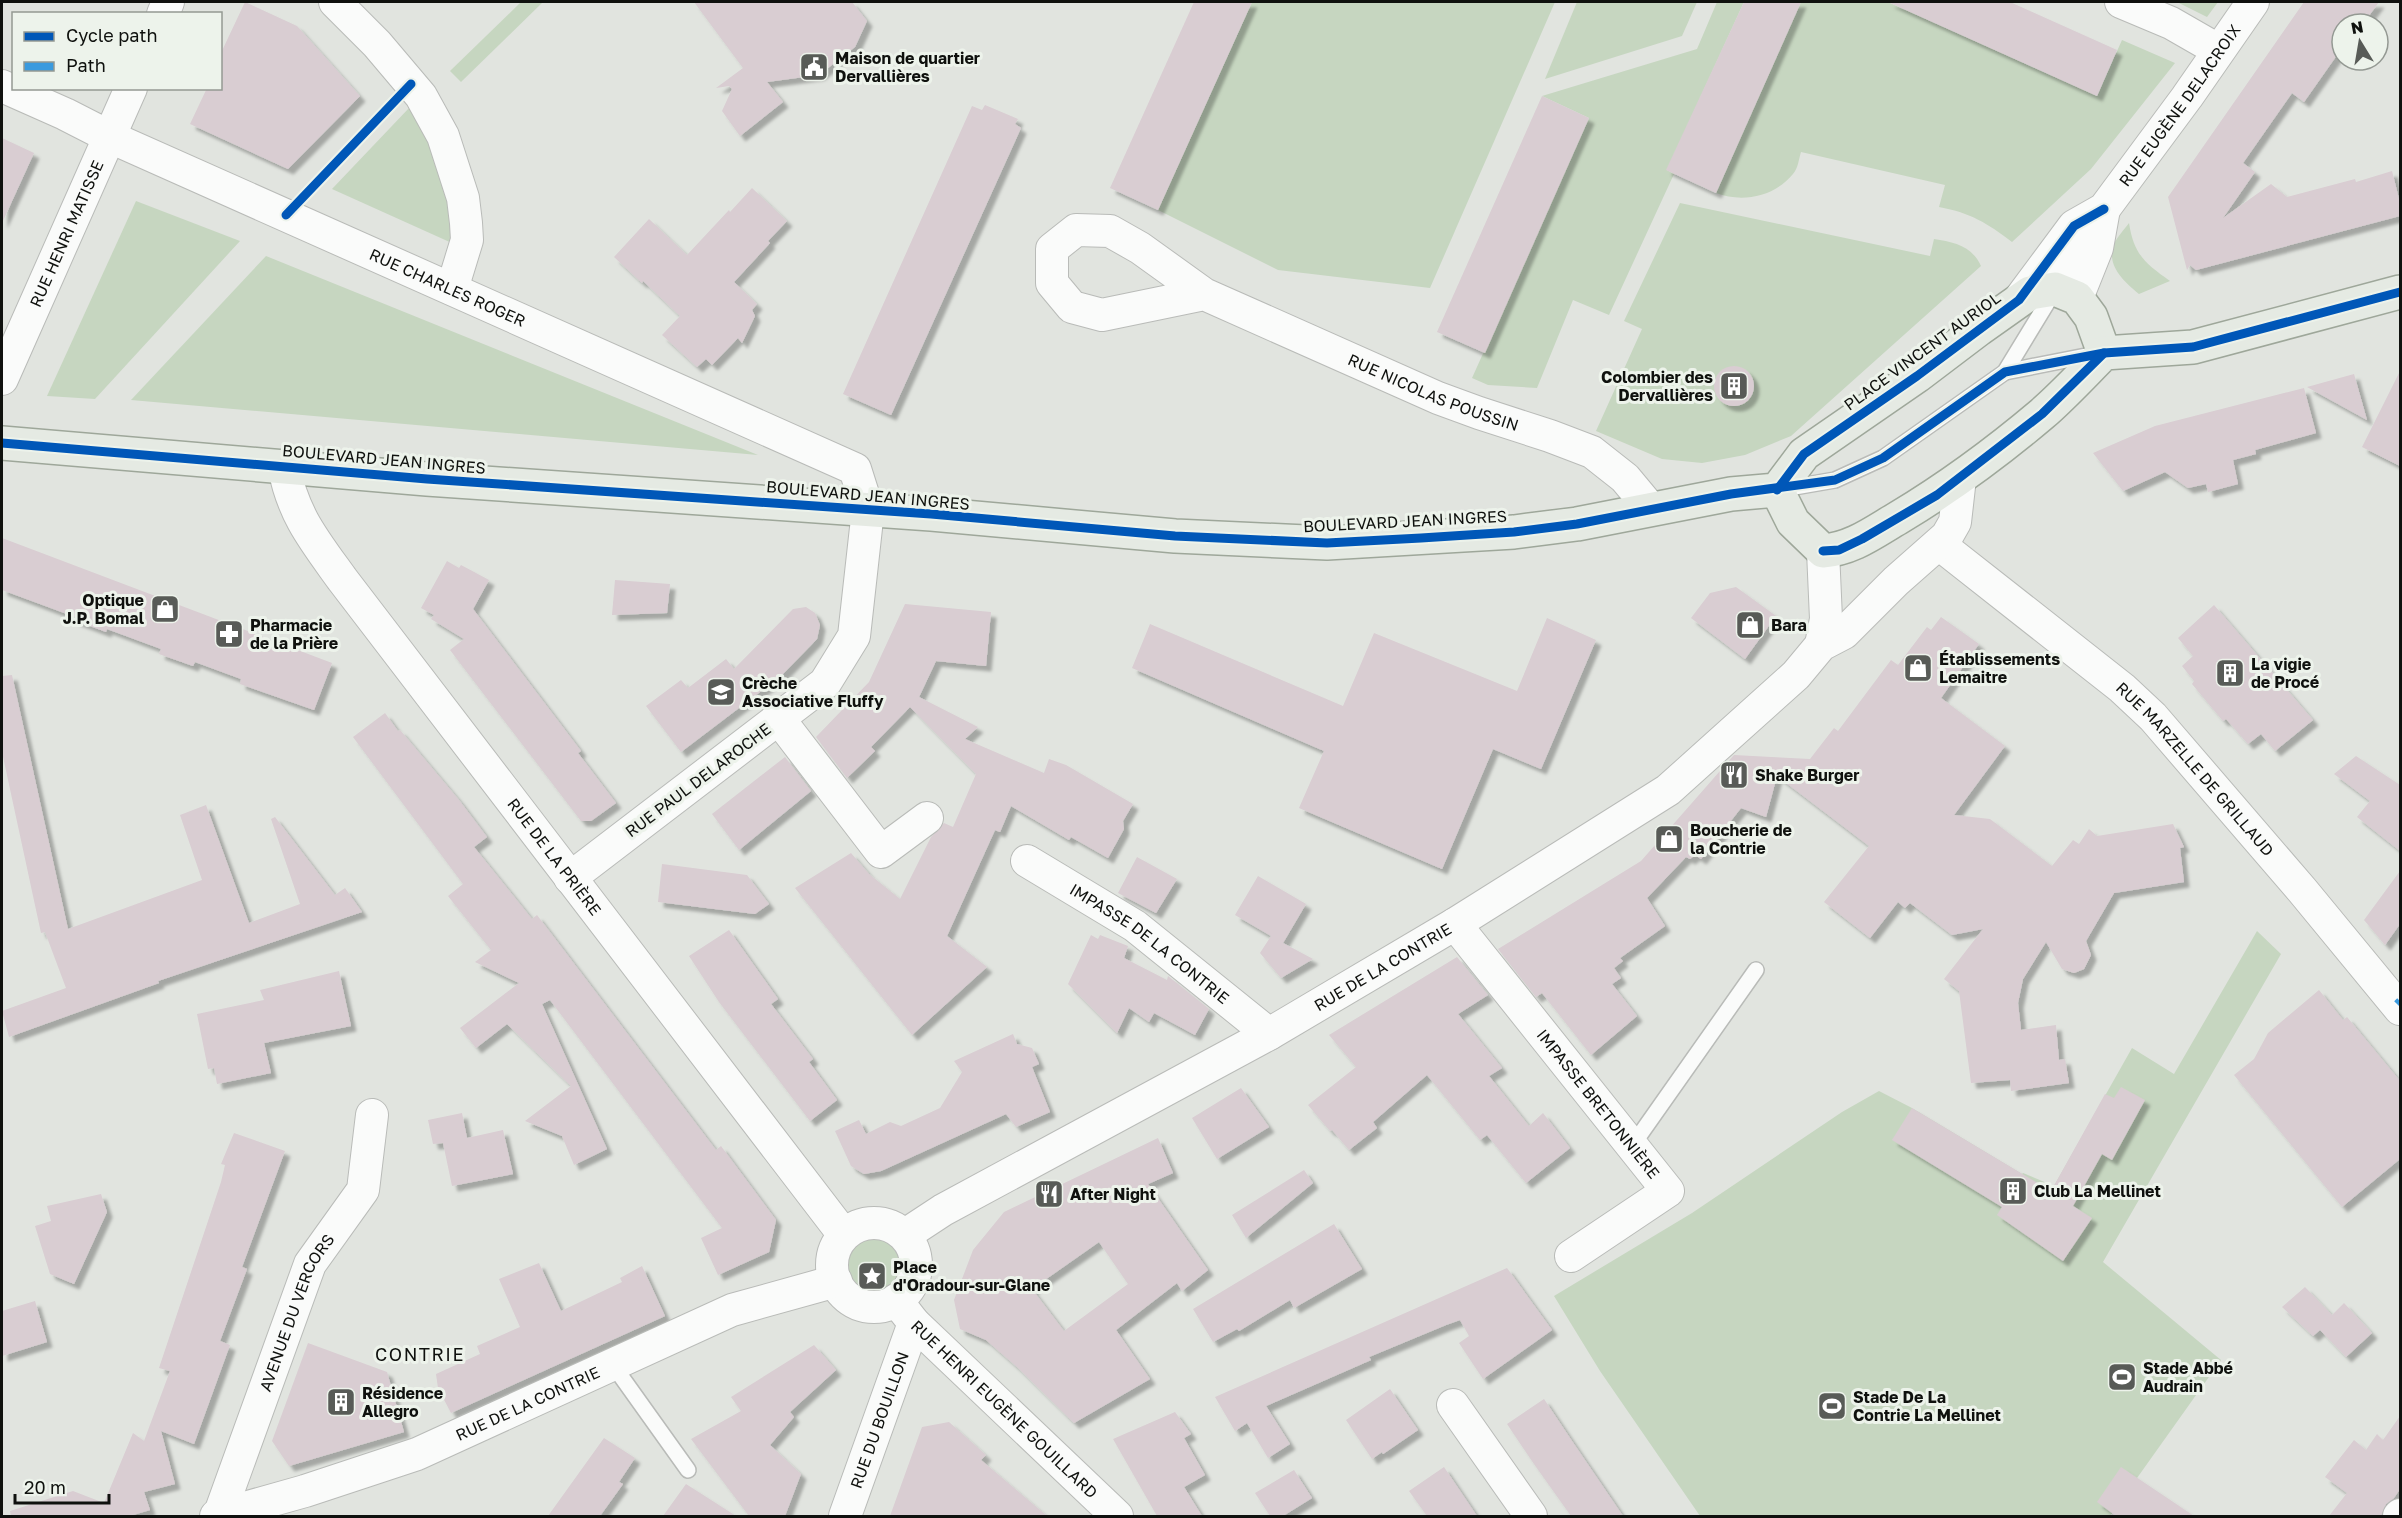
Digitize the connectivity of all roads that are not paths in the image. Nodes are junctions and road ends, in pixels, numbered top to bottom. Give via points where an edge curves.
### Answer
1 (335, 2) edge
2 (2121, 2) edge
3 (2253, 2) edge
4 (2218, 50) junction
5 (2, 86) edge
6 (130, 90) edge
7 (110, 137) junction
8 (2104, 209) junction
9 (452, 289) junction
10 (2400, 292) edge
11 (1204, 294) dead end
12 (2066, 294) junction
13 (2019, 300) junction
14 (2104, 353) junction
15 (2005, 372) junction
16 (2, 379) edge
17 (2, 443) edge
18 (284, 466) junction
19 (1960, 478) junction
20 (1777, 490) junction
21 (1650, 508) junction
22 (868, 510) junction
23 (1824, 551) junction
24 (1948, 553) junction
25 (1821, 645) junction
26 (779, 719) junction
27 (927, 818) dead end
28 (1027, 861) dead end
29 (570, 878) junction
30 (1455, 924) junction
31 (1756, 970) dead end
32 (2400, 1009) edge
33 (1269, 1034) junction
34 (372, 1115) dead end
35 (1632, 1146) junction
36 (905, 1235) junction
37 (844, 1236) junction
38 (1571, 1256) dead end
39 (836, 1281) junction
40 (905, 1312) junction
41 (614, 1365) junction
42 (1453, 1405) dead end
43 (688, 1470) dead end
44 (309, 1504) edge
45 (217, 1516) edge
46 (846, 1516) edge
47 (1117, 1516) edge
48 (1531, 1516) edge

1 - 9 street via 421,96 443,136 463,198 466,223 466,240
2 - 4 street via 2171,23
3 - 4 street, RUE EUGÈNE DELACROIX
4 - 8 street, RUE EUGÈNE DELACROIX
5 - 7 street, RUE CHARLES ROGER
6 - 7 street, RUE HENRI MATISSE
7 - 9 street, RUE CHARLES ROGER
7 - 16 street, RUE HENRI MATISSE
8 - 12 street via 2097,248
8 - 13 street, PLACE VINCENT AURIOL via 2074,226
9 - 22 street, RUE CHARLES ROGER via 855,469
10 - 14 main road via 2193,347
11 - 21 street, RUE NICOLAS POUSSIN via 1438,398 1592,452 1625,478
12 - 13 main road, PLACE VINCENT AURIOL via 2030,293
12 - 14 main road via 2091,317
12 - 15 lane
13 - 20 main road, PLACE VINCENT AURIOL via 1804,454
14 - 15 lane
14 - 19 main road via 2042,414
15 - 20 lane via 1868,466 1835,480
17 - 18 main road, BOULEVARD JEAN INGRES
18 - 22 main road, BOULEVARD JEAN INGRES
18 - 29 street, RUE DE LA PRIÈRE via 296,510 311,536
19 - 23 main road via 1862,539 1839,550
19 - 24 street
20 - 21 main road, BOULEVARD JEAN INGRES
20 - 23 main road via 1793,522
21 - 22 main road, BOULEVARD JEAN INGRES via 1577,524 1514,532 1327,543 1175,536
22 - 26 street, RUE PAUL DELAROCHE via 854,636 825,683
23 - 25 street via 1826,619
24 - 25 street via 1896,581 1844,633
24 - 32 street, RUE MARZELLE DE GRILLAUD via 2122,688 2153,717
25 - 30 street, RUE DE LA CONTRIE via 1796,675 1668,790
26 - 27 street via 881,852
26 - 29 street, RUE PAUL DELAROCHE
28 - 33 street, IMPASSE DE LA CONTRIE via 1135,926
29 - 37 street, RUE DE LA PRIÈRE
30 - 33 street, RUE DE LA CONTRIE
30 - 35 street, IMPASSE BRETONNIÈRE
31 - 35 lane
33 - 36 street, RUE DE LA CONTRIE via 943,1210
34 - 45 street, AVENUE DU VERCORS via 363,1190 310,1264
35 - 38 street, IMPASSE BRETONNIÈRE via 1668,1191
36 - 37 street via 888,1225 871,1223
36 - 40 street via 914,1251 916,1271
37 - 39 street via 833,1258
39 - 40 street via 845,1295 861,1305
39 - 41 street, RUE DE LA CONTRIE via 732,1310
40 - 46 street, RUE DU BOUILLON
40 - 47 street, RUE HENRI EUGÈNE GOUILLARD
41 - 43 lane
41 - 44 street, RUE DE LA CONTRIE
42 - 48 street
44 - 45 street, RUE DE LA CONTRIE

